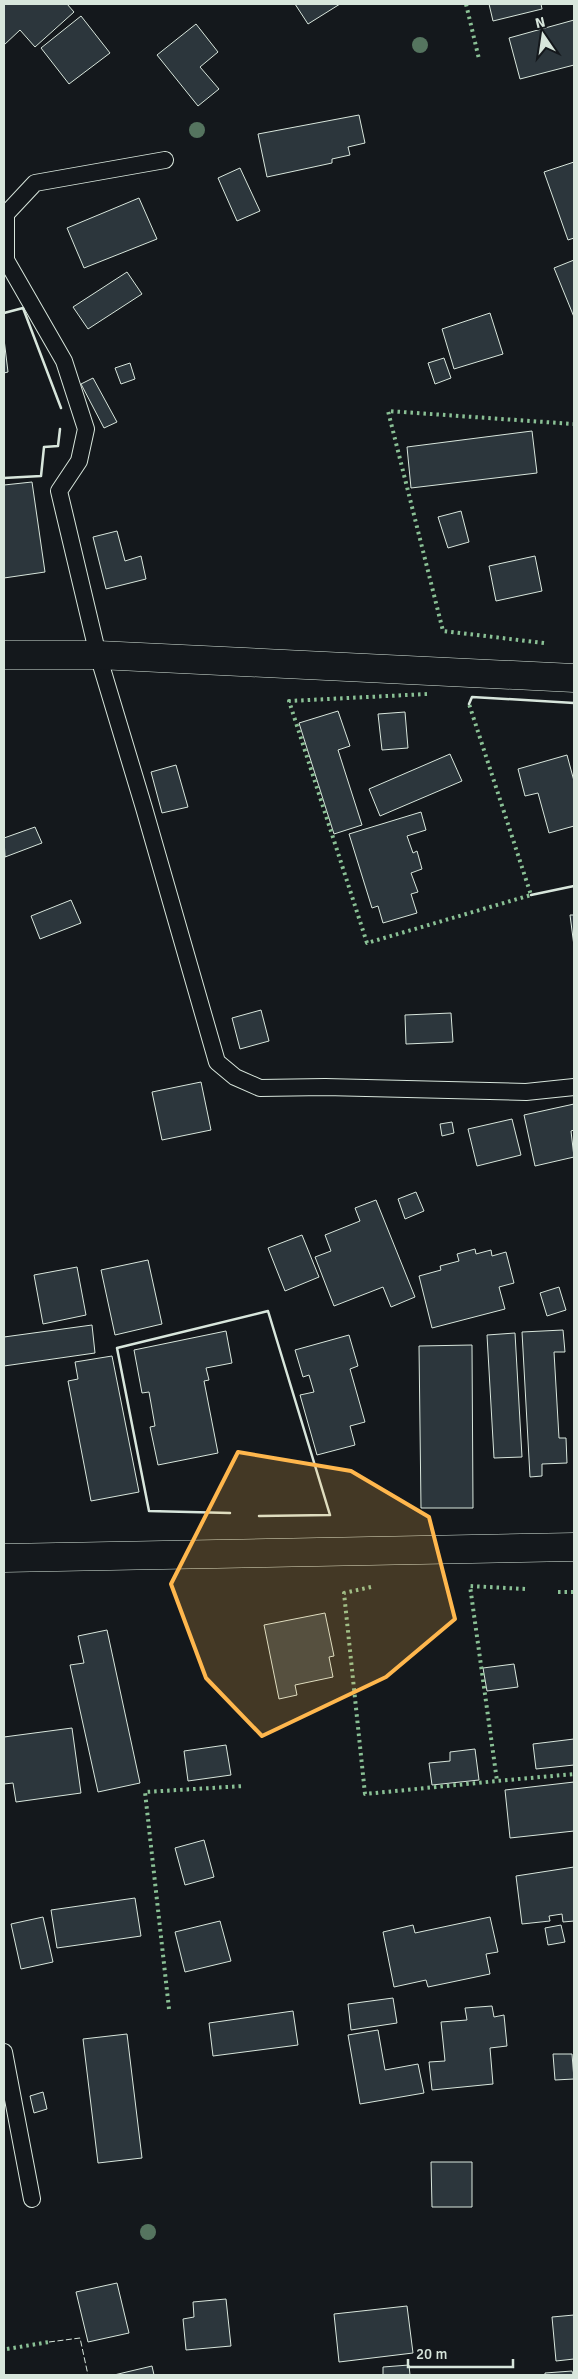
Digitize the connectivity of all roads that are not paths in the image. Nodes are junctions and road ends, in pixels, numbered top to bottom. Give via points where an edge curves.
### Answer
1 (164, 160) dead end
2 (4, 655) edge
3 (98, 656) junction
4 (574, 678) edge
5 (574, 1087) edge
6 (574, 1547) edge
7 (4, 1558) edge
8 (4, 2052) edge
9 (32, 2199) dead end

1 - 3 lane via 35,183 6,214 6,260 64,360 86,429 79,461 59,491
2 - 3 street
3 - 4 street
3 - 5 lane via 217,1062 235,1077 260,1088 526,1092
6 - 7 street
8 - 9 lane

